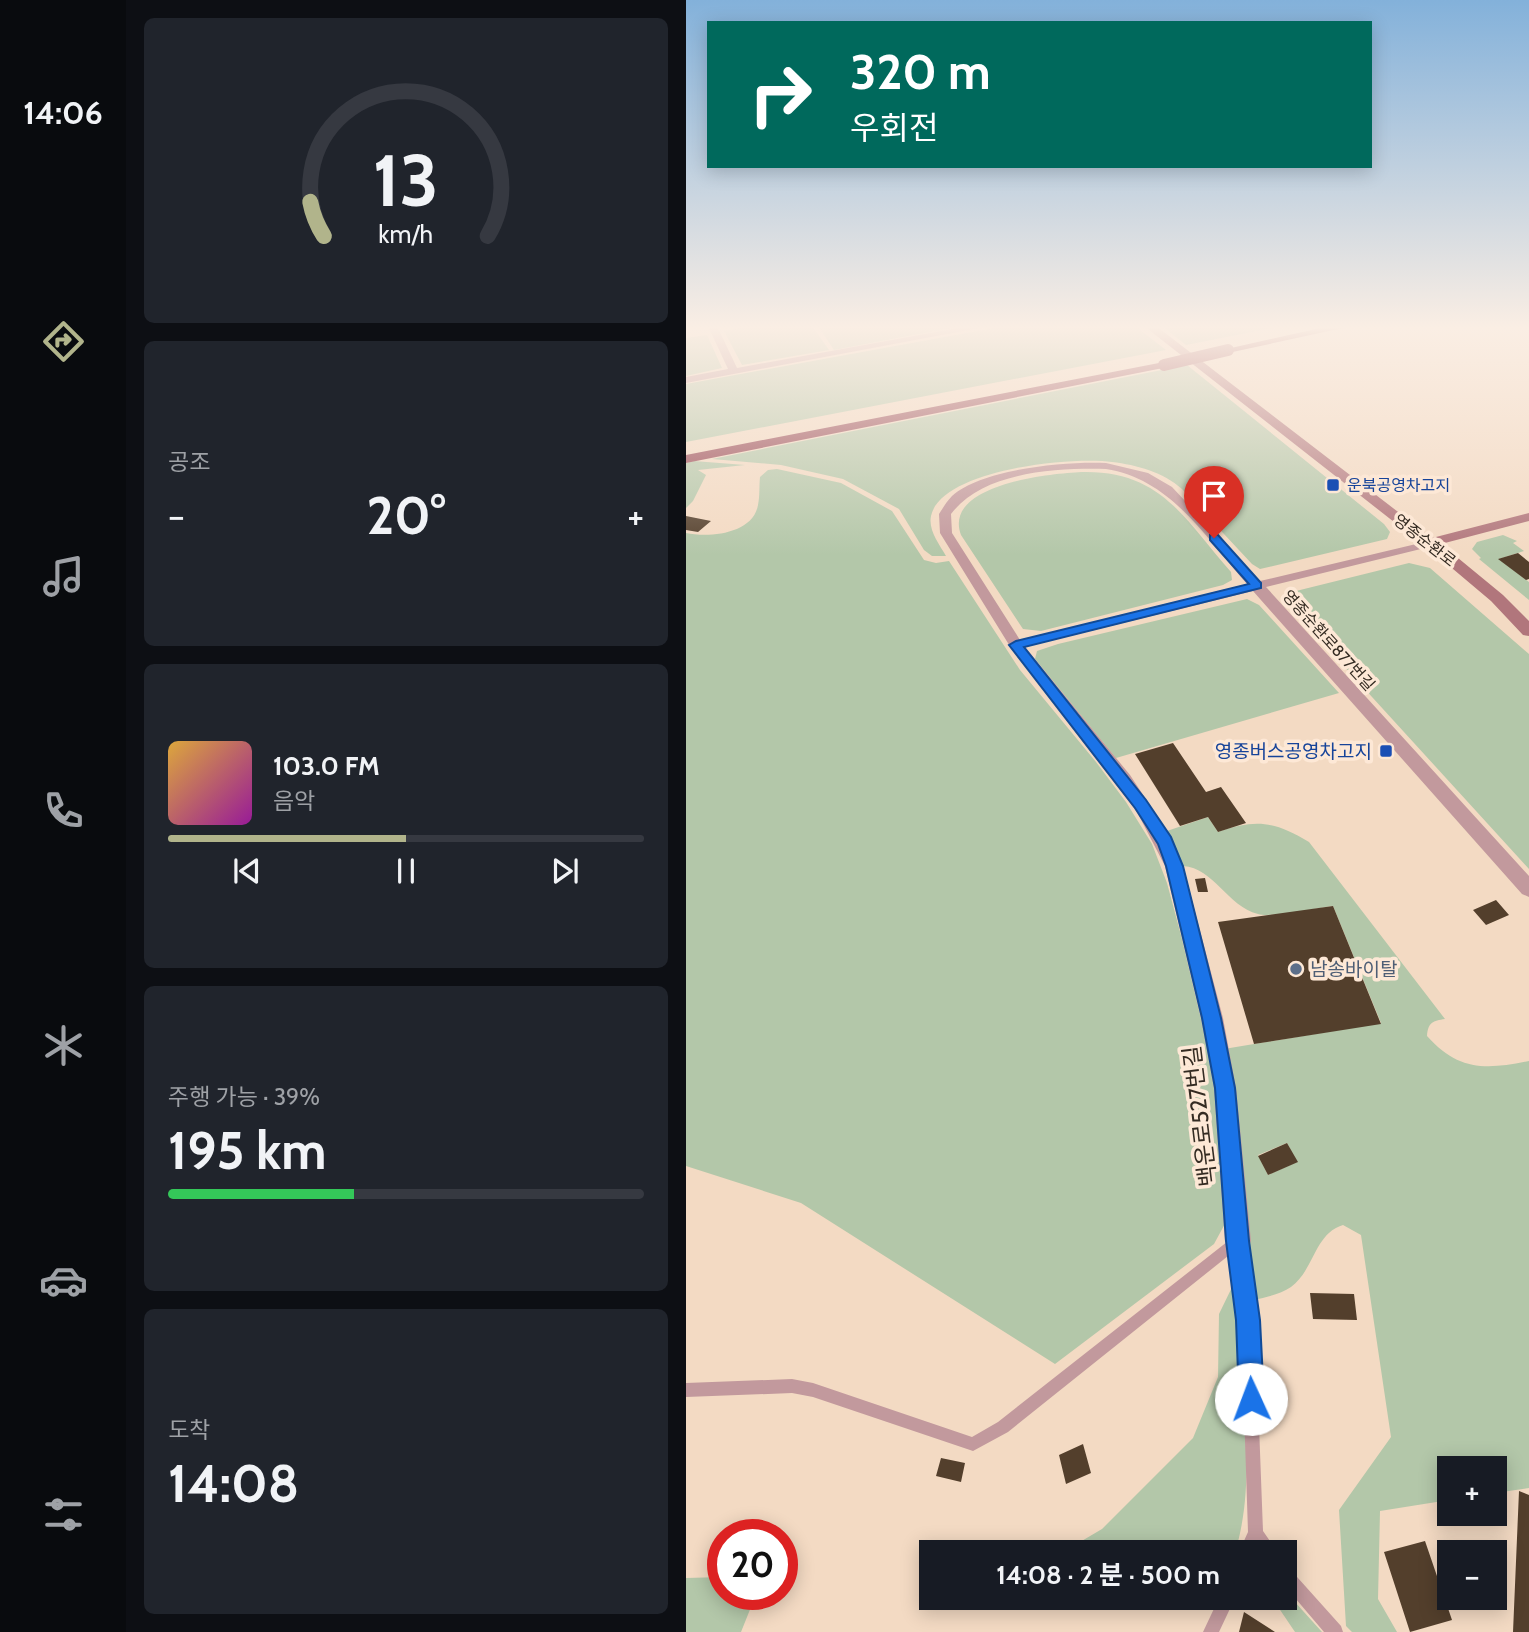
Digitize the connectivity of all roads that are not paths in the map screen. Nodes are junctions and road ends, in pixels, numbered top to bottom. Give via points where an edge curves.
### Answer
1 (952, 402) edge
2 (1248, 402) edge
3 (771, 438) junction
4 (686, 448) edge
5 (686, 459) edge
6 (1529, 517) edge
7 (1429, 542) junction
8 (1257, 585) junction
9 (1497, 598) junction
10 (1529, 620) edge
11 (1529, 631) edge
12 (1016, 645) junction
13 (1529, 889) edge
14 (1238, 1241) junction
15 (686, 1390) edge
16 (1256, 1533) junction
17 (1253, 1540) edge
18 (1261, 1540) edge
19 (1297, 1588) edge
20 (1221, 1610) edge
21 (1211, 1632) edge
22 (1335, 1632) edge

1 - 3 highway, bridge
2 - 7 main road, 영종순환로
3 - 4 highway
3 - 5 highway
6 - 7 main road
7 - 8 street
7 - 9 main road, 영종순환로
8 - 12 street
8 - 12 street, 영종순환로877번길 via 1175,495 1146,476 1105,466 1074,466 991,481 958,497 944,515 944,528
8 - 13 street, 영종순환로877번길
9 - 10 main road, 영종순환로
9 - 11 main road, 영종순환로
12 - 14 street, 백운로527번길 via 1140,804 1165,842 1174,866 1225,1088
14 - 15 lane via 1003,1427 973,1444 792,1386
14 - 16 lane, 백운로527번길 via 1248,1320
16 - 17 lane, 백운로527번길
16 - 18 lane
19 - 22 lane
20 - 21 lane

